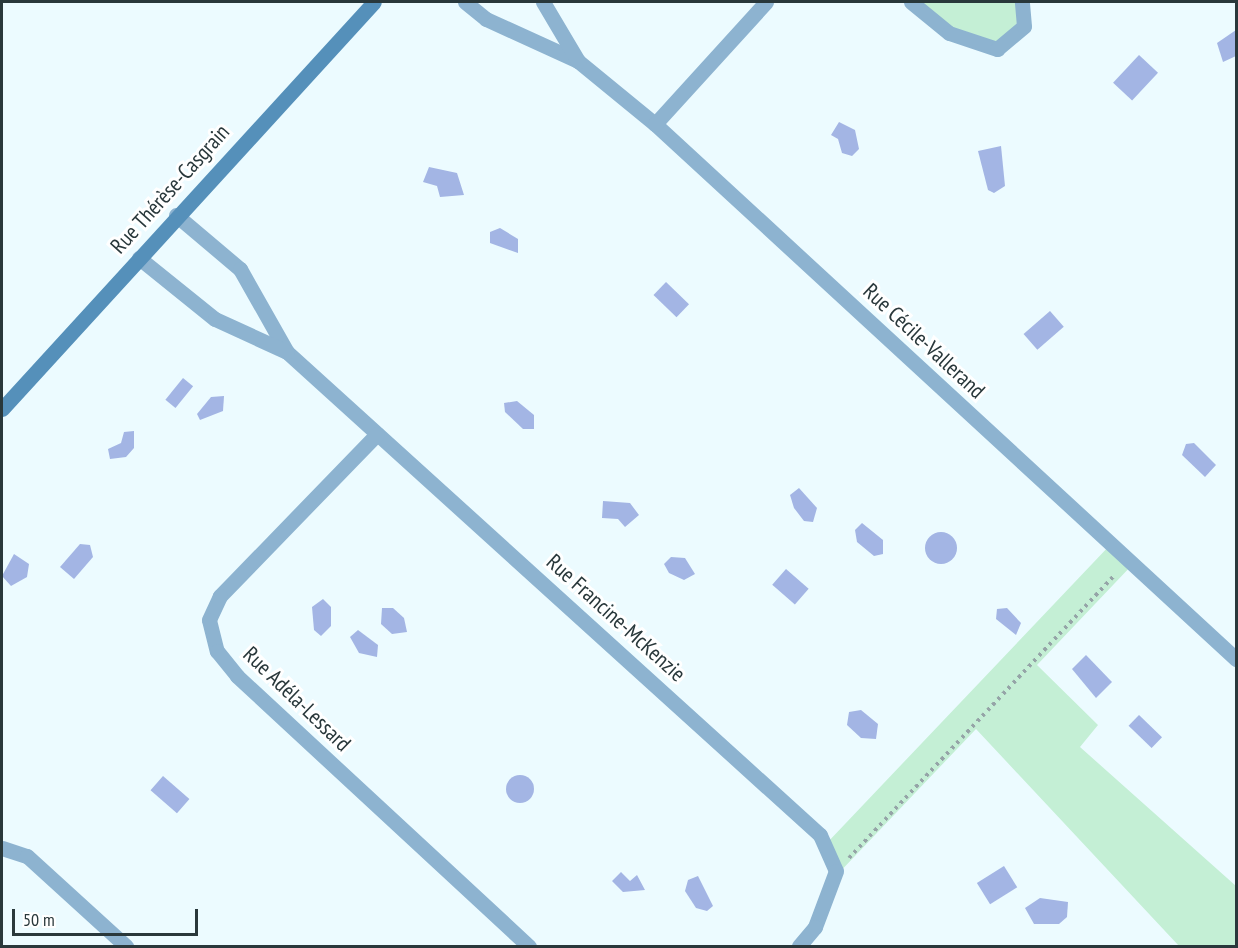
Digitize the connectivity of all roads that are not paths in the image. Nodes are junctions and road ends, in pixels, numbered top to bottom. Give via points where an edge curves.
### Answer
1 (374, 2) edge
2 (465, 2) edge
3 (543, 2) edge
4 (766, 2) edge
5 (911, 2) edge
6 (1022, 2) edge
7 (578, 61) junction
8 (655, 124) junction
9 (176, 215) junction
10 (139, 258) junction
11 (287, 352) junction
12 (2, 409) edge
13 (377, 434) junction
14 (1236, 659) edge
15 (2, 848) edge
16 (126, 946) edge
17 (529, 946) edge
18 (799, 946) edge

1 - 9 street, Rue Thérèse-Casgrain
2 - 7 street, Rue Cécile-Vallerand via 486,19
3 - 7 street, Rue Cécile-Vallerand
4 - 8 street
5 - 6 street via 949,33 997,49 1024,26
7 - 8 street, Rue Cécile-Vallerand
8 - 14 street, Rue Cécile-Vallerand
9 - 10 street, Rue Thérèse-Casgrain
9 - 11 street, Rue Francine-McKenzie via 240,269
10 - 11 street, Rue Francine-McKenzie via 215,319
10 - 12 street, Rue Thérèse-Casgrain
11 - 13 street, Rue Francine-McKenzie
13 - 17 street, Rue Adéla-Lessard via 220,597 209,620 217,651 237,676
13 - 18 street, Rue Francine-McKenzie via 787,801 820,835 836,871 815,927
15 - 16 street via 27,856

